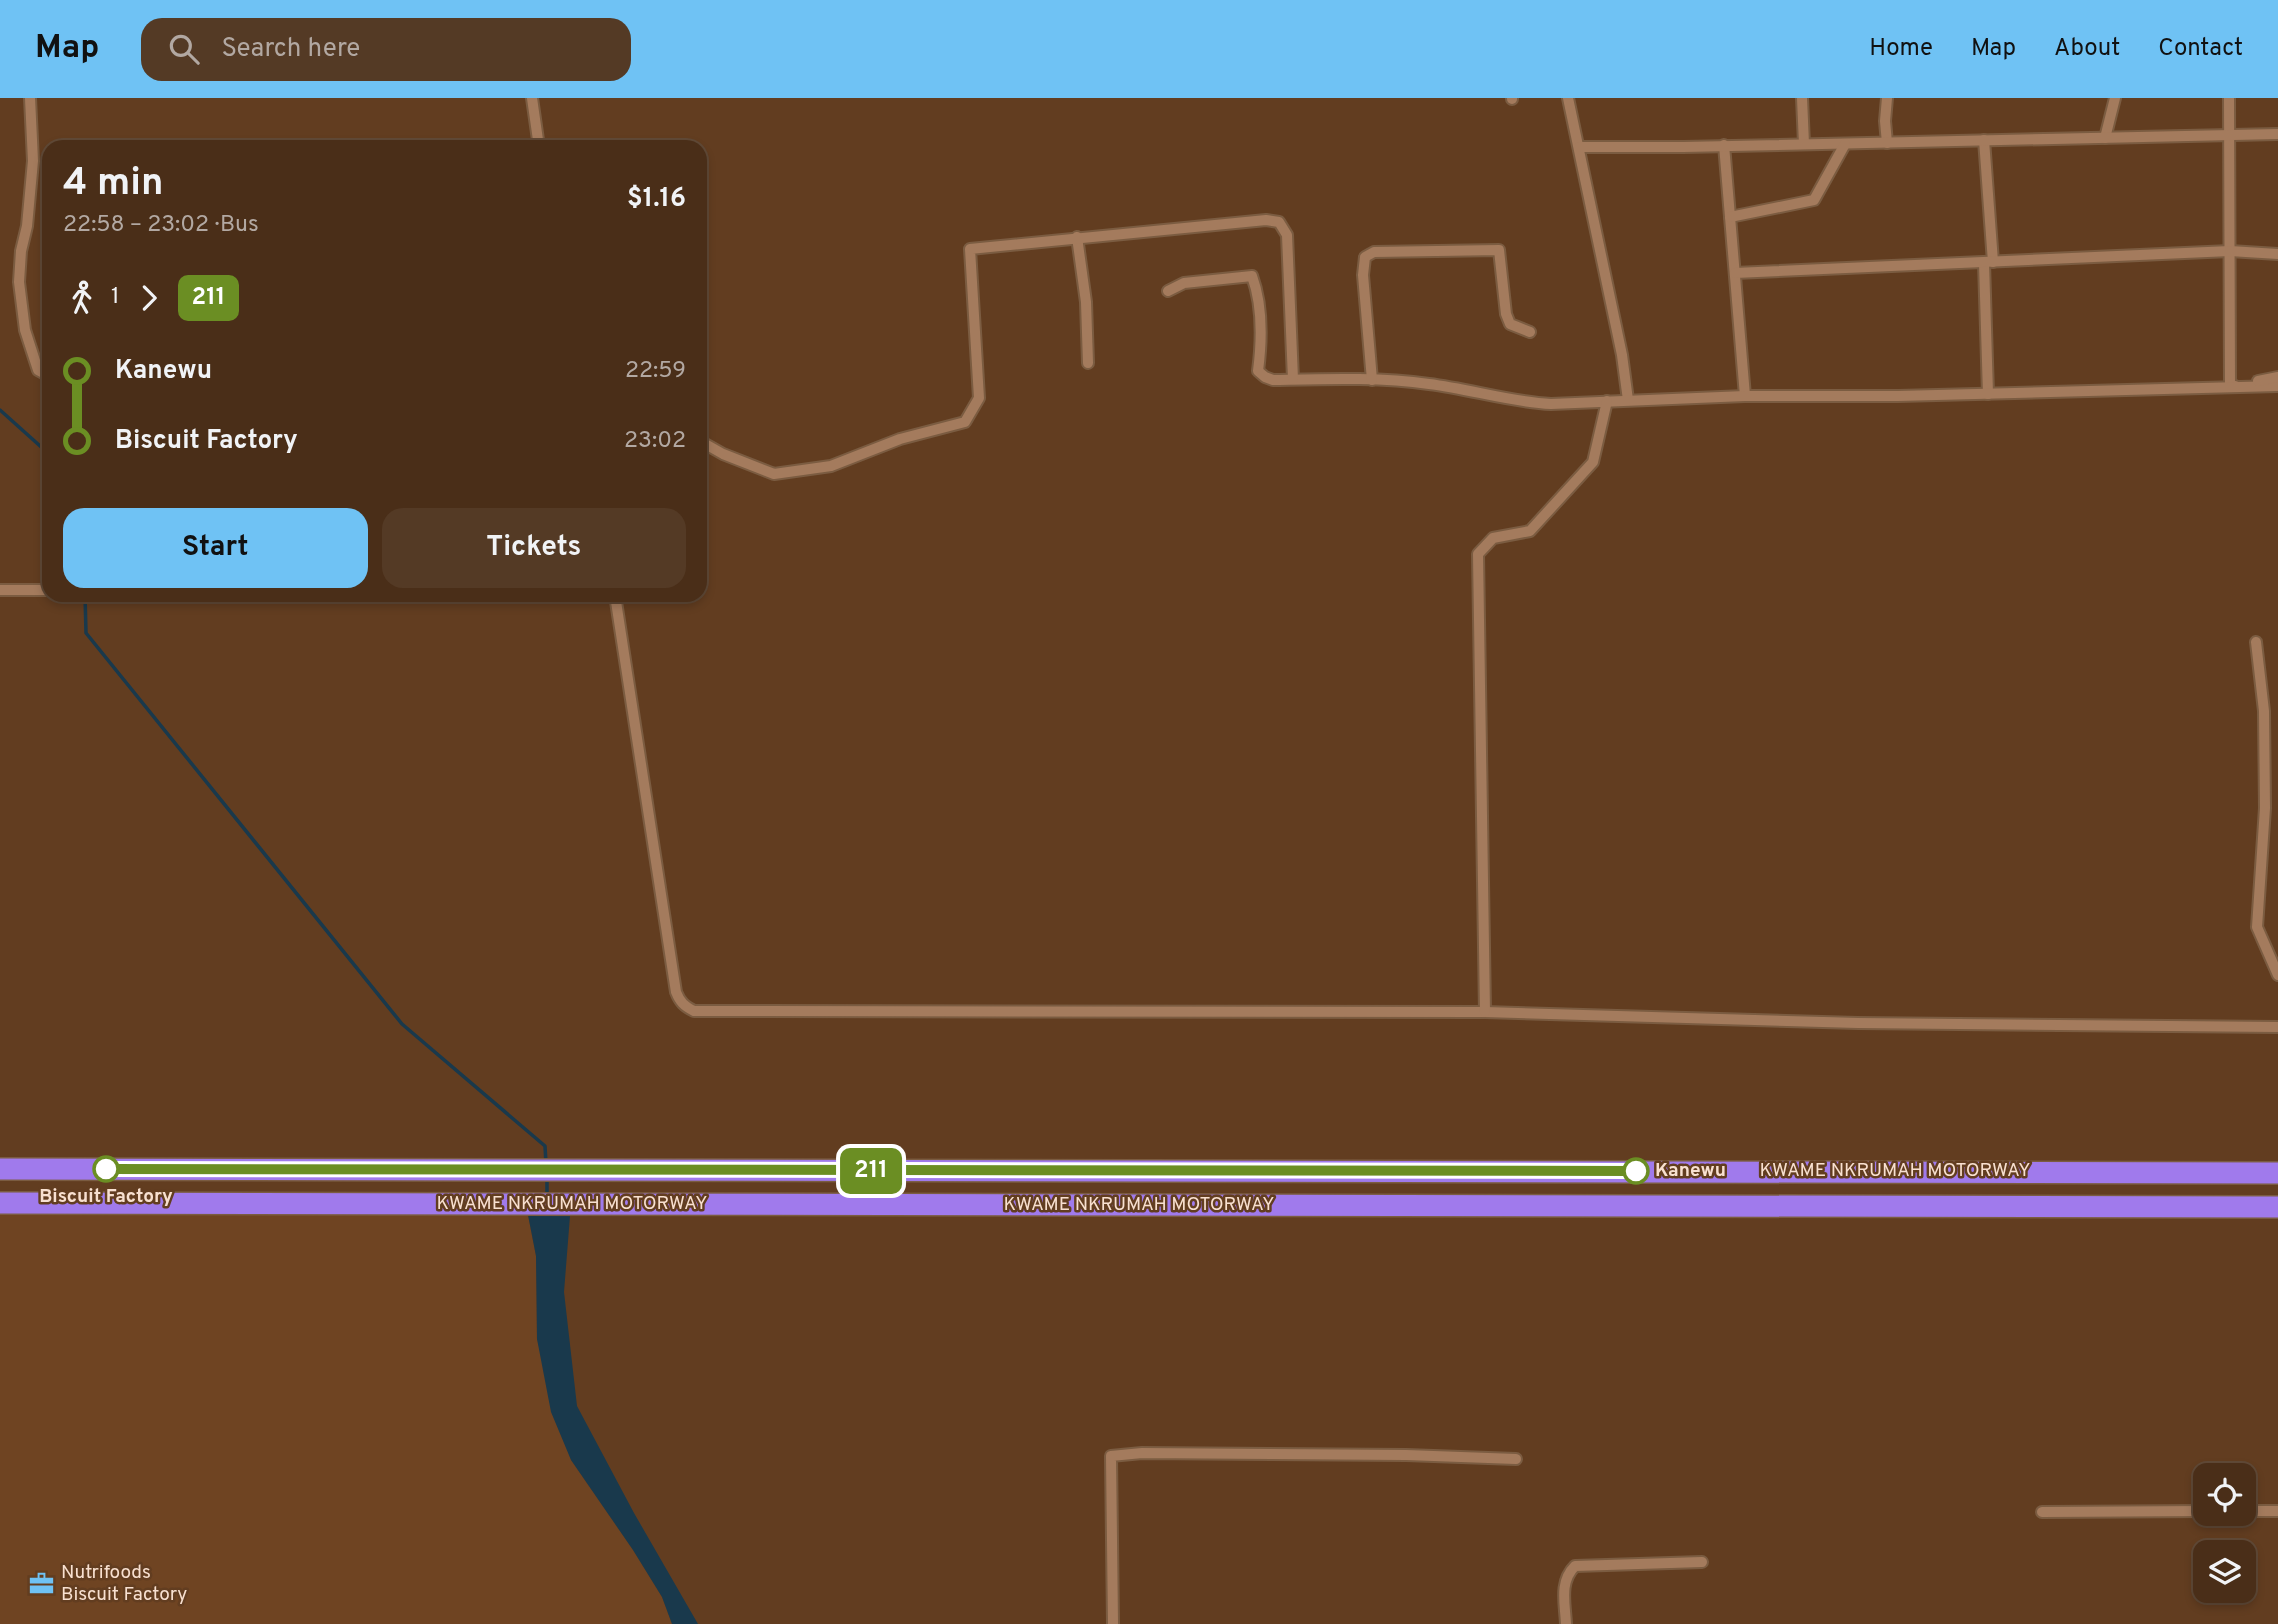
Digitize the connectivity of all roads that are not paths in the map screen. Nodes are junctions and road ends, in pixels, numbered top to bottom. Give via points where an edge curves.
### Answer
1 (30, 98) edge
2 (531, 98) edge
3 (1568, 98) edge
4 (1802, 98) edge
5 (1887, 98) edge
6 (2115, 98) edge
7 (2229, 98) edge
8 (2231, 133) junction
9 (2278, 134) edge
10 (2105, 138) junction
11 (539, 140) edge
12 (1984, 140) junction
13 (1887, 143) junction
14 (1804, 144) junction
15 (1845, 144) junction
16 (1724, 145) junction
17 (1579, 147) junction
18 (1730, 217) junction
19 (1077, 237) junction
20 (2230, 251) junction
21 (2278, 254) edge
22 (1988, 262) junction
23 (1735, 272) junction
24 (1168, 290) dead end
25 (1530, 332) dead end
26 (1088, 363) dead end
27 (42, 372) edge
28 (2278, 377) edge
29 (1293, 379) junction
30 (1372, 380) junction
31 (2278, 386) edge
32 (2230, 387) junction
33 (1988, 394) junction
34 (1745, 396) junction
35 (1628, 400) junction
36 (1607, 401) junction
37 (707, 445) edge
38 (0, 590) edge
39 (42, 590) edge
40 (616, 602) edge
41 (2256, 642) dead end
42 (2278, 975) edge
43 (1485, 1012) junction
44 (2278, 1027) edge
45 (0, 1169) edge
46 (2278, 1173) edge
47 (0, 1203) edge
48 (2278, 1207) edge
49 (1517, 1459) dead end
50 (2042, 1511) dead end
51 (2193, 1511) edge
52 (2256, 1511) edge
53 (2278, 1511) edge
54 (1702, 1562) dead end
55 (1113, 1624) edge
56 (1566, 1624) edge

1 - 27 street via 33,161 19,282 25,330 37,370
2 - 11 street
3 - 17 street
4 - 14 street
5 - 13 street
6 - 10 street
7 - 8 street
8 - 9 street
8 - 10 street
8 - 20 street
10 - 12 street
12 - 13 street
12 - 22 street
13 - 15 street
14 - 15 street
14 - 16 street
15 - 18 street via 1814,200
16 - 17 street
16 - 18 street
17 - 35 street
18 - 23 street
19 - 26 street
19 - 29 street via 1279,222 1287,235
19 - 37 street via 970,249 979,398 964,422 900,439 831,466 774,474
20 - 21 street
20 - 22 street
20 - 32 street
22 - 23 street
22 - 33 street
23 - 34 street
24 - 29 street via 1184,283 1252,276 1259,295 1258,371 1273,380
25 - 30 street via 1510,324 1506,314 1499,250 1374,252 1365,257 1363,275
28 - 32 street
29 - 30 street
30 - 36 street via 1427,384 1529,403
31 - 32 street
32 - 33 street
33 - 34 street
34 - 35 street
35 - 36 street
36 - 43 street via 1593,462 1530,531 1493,538 1478,554
38 - 39 street
40 - 43 street via 667,944 676,992 685,1007 706,1012
41 - 42 street via 2264,711 2265,808 2257,927
43 - 44 street via 1858,1023
45 - 46 highway, KWAME NKRUMAH MOTORWAY
47 - 48 highway, KWAME NKRUMAH MOTORWAY
49 - 55 street via 1111,1456
50 - 51 street
52 - 53 street
54 - 56 street via 1575,1566 1564,1585

